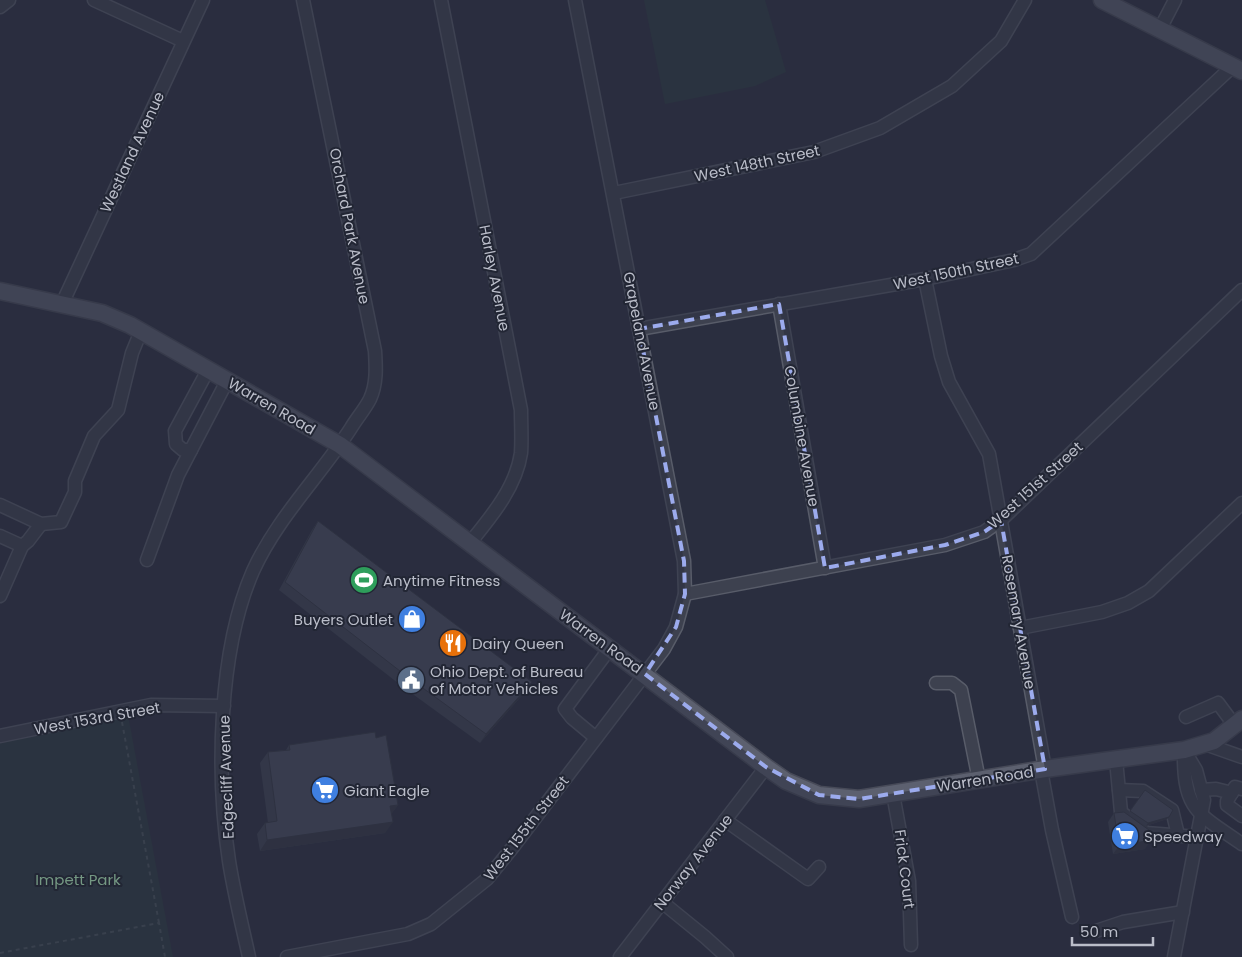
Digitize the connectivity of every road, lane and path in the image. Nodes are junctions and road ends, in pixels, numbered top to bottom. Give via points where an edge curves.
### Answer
1 (9, 0) edge
2 (94, 0) edge
3 (204, 0) edge
4 (304, 0) edge
5 (441, 0) edge
6 (575, 0) edge
7 (1025, 0) edge
8 (1102, 0) edge
9 (1175, 0) edge
10 (0, 7) edge
11 (1160, 29) junction
12 (183, 41) junction
13 (1237, 69) edge
14 (614, 194) junction
15 (925, 279) junction
16 (1242, 290) edge
17 (0, 291) edge
18 (62, 304) junction
19 (779, 304) junction
20 (639, 329) junction
21 (142, 332) junction
22 (208, 370) junction
23 (228, 381) junction
24 (340, 445) junction
25 (191, 450) junction
26 (1242, 503) edge
27 (0, 505) edge
28 (1001, 520) junction
29 (41, 524) junction
30 (0, 536) edge
31 (469, 544) junction
32 (22, 546) junction
33 (147, 560) dead end
34 (825, 568) junction
35 (685, 594) junction
36 (0, 596) edge
37 (1020, 628) junction
38 (610, 648) junction
39 (645, 674) junction
40 (936, 683) dead end
41 (224, 706) junction
42 (1186, 717) dead end
43 (122, 722) dead end
44 (1239, 723) edge
45 (0, 736) edge
46 (596, 738) junction
47 (1206, 744) junction
48 (1184, 750) junction
49 (1242, 757) edge
50 (1116, 760) junction
51 (766, 767) junction
52 (1043, 770) junction
53 (979, 780) junction
54 (1119, 790) junction
55 (1201, 790) junction
56 (1237, 791) edge
57 (893, 794) junction
58 (1200, 815) junction
59 (1242, 816) edge
60 (725, 820) junction
61 (1178, 834) junction
62 (1197, 837) junction
63 (1242, 844) edge
64 (820, 867) dead end
65 (662, 902) junction
66 (1183, 912) junction
67 (1072, 917) dead end
68 (159, 923) junction
69 (1096, 931) dead end
70 (911, 945) dead end
71 (0, 953) edge
72 (1178, 955) edge
73 (165, 957) edge
74 (248, 957) edge
75 (287, 957) edge
76 (620, 957) edge
77 (727, 957) edge

1 - 10 street
2 - 12 street
3 - 12 street, Westland Avenue
4 - 24 street, Orchard Park Avenue via 375,351 376,373 370,398
5 - 31 street, Harley Avenue via 521,410 520,454 511,480 498,509
6 - 14 street, Grapeland Avenue
7 - 14 street, West 148th Street via 1001,41 952,86 880,128 814,152
8 - 11 main road
9 - 11 street
11 - 13 main road
12 - 18 street, Westland Avenue
13 - 15 street, West 150th Street via 1031,254
14 - 20 street, Grapeland Avenue
15 - 19 street, West 150th Street
15 - 28 street, Rosemary Avenue via 941,356 950,382 989,454
16 - 28 street, West 151st Street
17 - 18 main road, Warren Road
18 - 21 main road, Warren Road via 102,313
19 - 20 street, West 150th Street
19 - 34 street, Columbine Avenue
20 - 35 street, Grapeland Avenue via 684,561
21 - 22 main road, Warren Road
21 - 29 street via 132,353 118,410 94,436 61,522
22 - 23 main road, Warren Road
22 - 25 street via 175,431 176,444 183,450
23 - 24 main road, Warren Road
23 - 25 street
24 - 31 main road, Warren Road
24 - 41 street, Edgecliff Avenue via 273,535 253,570 232,641
25 - 33 street via 178,475
26 - 37 street via 1148,591 1128,603 1102,612
27 - 29 street
28 - 34 street, West 151st Street via 984,532 945,545
28 - 37 street, Rosemary Avenue
29 - 32 street
30 - 32 street
31 - 38 main road, Warren Road
32 - 36 street
34 - 35 street, West 151st Street
35 - 39 street, Grapeland Avenue via 676,627
37 - 52 street, Rosemary Avenue
38 - 39 main road, Warren Road
38 - 46 street via 565,709
39 - 46 street, West 155th Street
39 - 51 main road, Warren Road
40 - 53 street via 952,683 961,690
41 - 45 street, West 153rd Street via 151,705
41 - 74 street, Edgecliff Avenue via 224,812 229,861
42 - 44 street via 1218,703
43 - 68 path
44 - 47 main road, Warren Road
46 - 75 street, West 155th Street via 487,879 431,924 408,934
47 - 48 main road, Warren Road
47 - 49 street
48 - 50 main road, Warren Road
48 - 55 street via 1196,770
48 - 58 street via 1184,774 1191,803
50 - 52 main road, Warren Road
50 - 54 street
51 - 57 main road, Warren Road via 786,781 820,795 858,799
51 - 60 street, Norway Avenue
52 - 53 main road, Warren Road
52 - 67 street, Rosemary Avenue via 1052,830
53 - 57 main road, Warren Road
54 - 61 street via 1143,791 1172,810
54 - 61 street via 1121,812 1146,833
55 - 56 street
55 - 58 street via 1204,800
56 - 59 street via 1228,805
57 - 70 street, Frick Court via 909,881
58 - 62 street
58 - 63 street
60 - 64 street via 808,879
60 - 65 street, Norway Avenue
61 - 62 street
62 - 66 street
65 - 76 street, Norway Avenue
65 - 77 street
66 - 69 street via 1123,922
66 - 72 street
68 - 71 path
68 - 73 path

